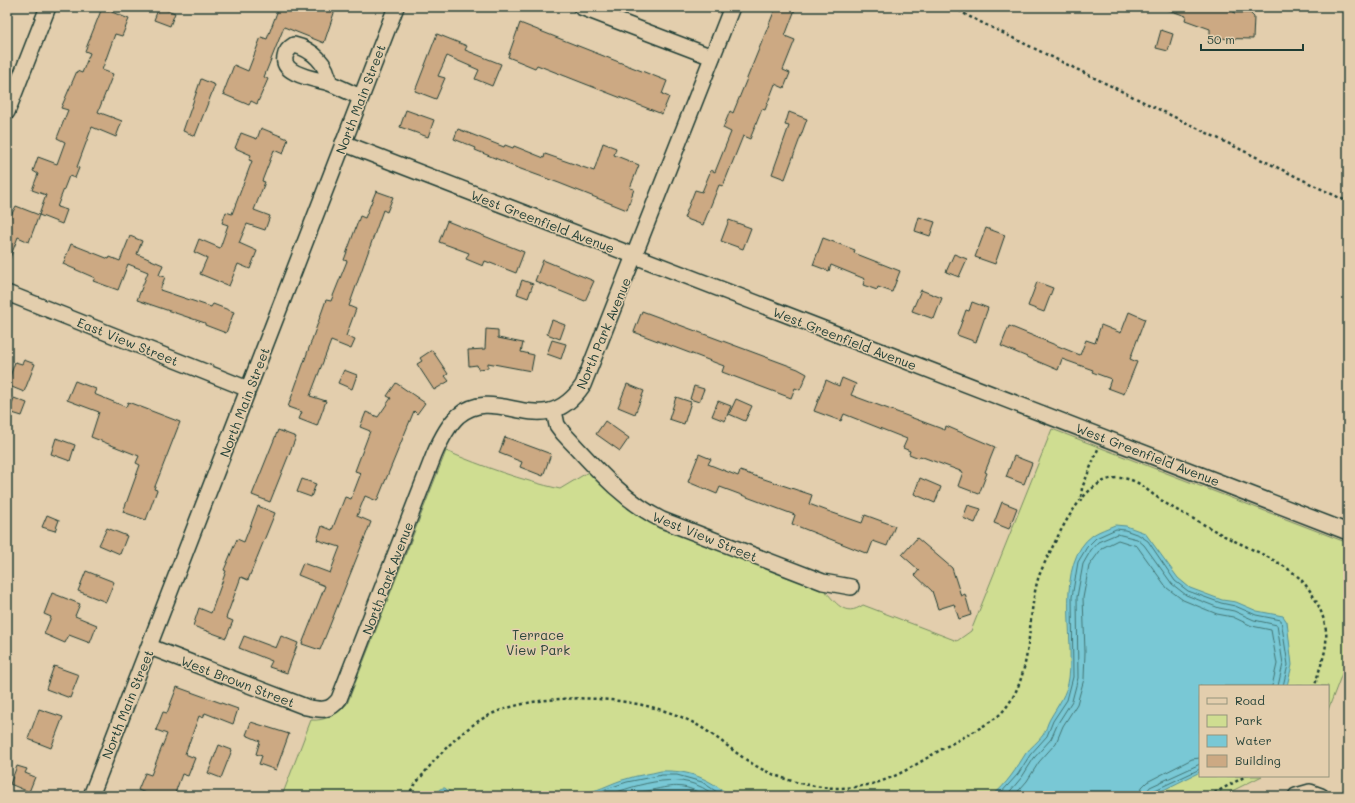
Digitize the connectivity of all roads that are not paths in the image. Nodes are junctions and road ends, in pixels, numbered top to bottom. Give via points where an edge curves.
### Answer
1 (48, 7) edge
2 (396, 7) edge
3 (581, 7) edge
4 (732, 7) edge
5 (712, 57) junction
6 (330, 84) dead end
7 (361, 98) junction
8 (7, 112) edge
9 (343, 143) junction
10 (635, 257) junction
11 (7, 293) edge
12 (248, 389) junction
13 (554, 411) junction
14 (1348, 532) edge
15 (851, 587) dead end
16 (150, 647) junction
17 (327, 710) joint
18 (91, 796) edge
19 (1296, 796) edge
20 (1321, 796) edge

1 - 8 street
2 - 7 street, North Main Street
3 - 5 street
4 - 5 street, North Park Avenue
5 - 10 street, North Park Avenue
6 - 7 street
7 - 9 street, North Main Street
9 - 10 street, West Greenfield Avenue
9 - 12 street, North Main Street
10 - 13 street, North Park Avenue via 583,385 566,405
10 - 14 street, West Greenfield Avenue
11 - 12 street, East View Street
12 - 16 street, North Main Street
13 - 15 street, West View Street via 557,425 563,433 620,492 644,511 823,582
13 - 17 street, North Park Avenue via 537,413 481,406 458,416 446,430 339,699
16 - 17 street, West Brown Street via 306,707
16 - 18 street, North Main Street
19 - 20 street via 1310,792

